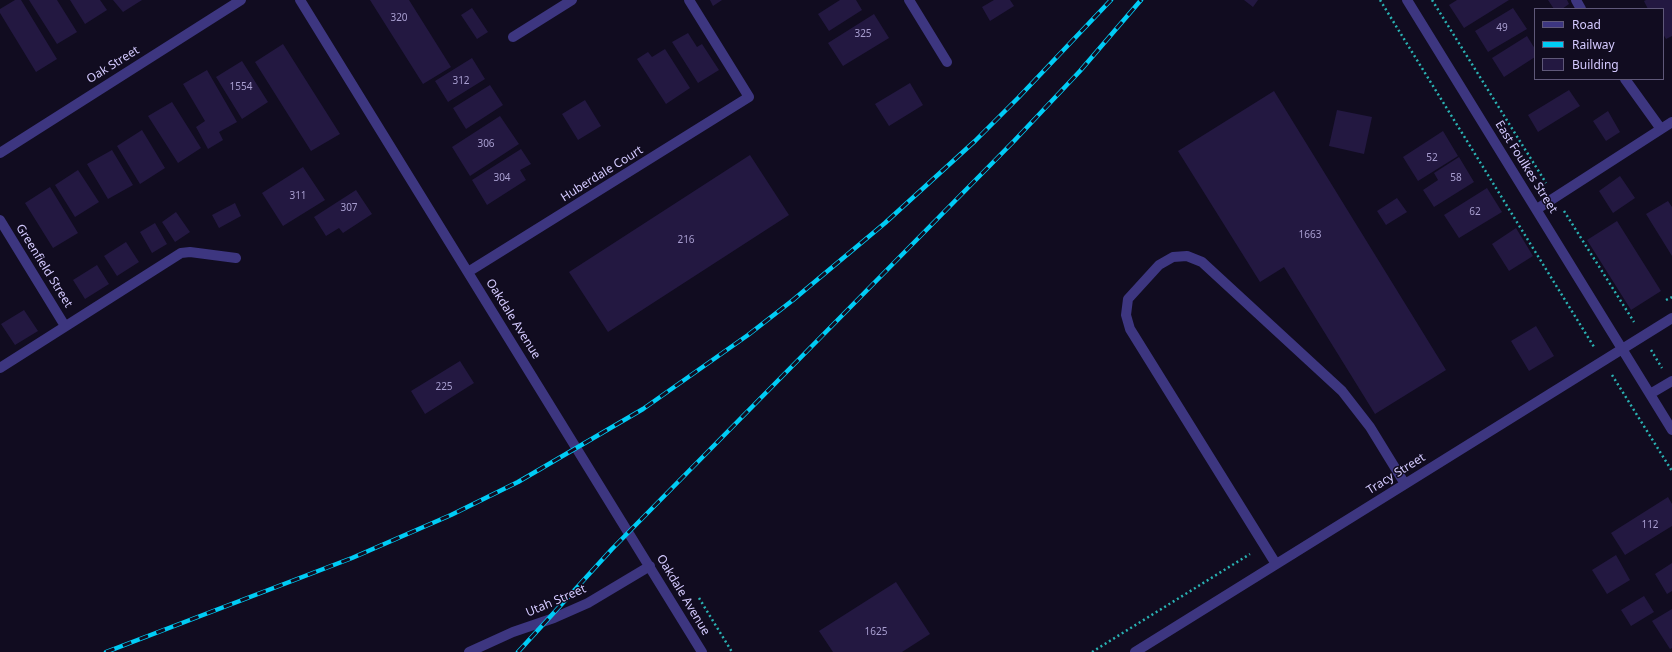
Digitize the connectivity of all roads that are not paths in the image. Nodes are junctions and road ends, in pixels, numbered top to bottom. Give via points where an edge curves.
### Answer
1 (241, 0) edge
2 (300, 0) edge
3 (572, 0) edge
4 (689, 0) edge
5 (909, 0) edge
6 (1407, 0) edge
7 (513, 37) dead end
8 (947, 62) dead end
9 (1626, 80) edge
10 (1672, 122) edge
11 (1661, 129) junction
12 (0, 153) edge
13 (1537, 209) junction
14 (0, 220) edge
15 (236, 258) dead end
16 (468, 272) junction
17 (1672, 318) edge
18 (65, 326) junction
19 (1622, 349) junction
20 (0, 368) edge
21 (1672, 381) edge
22 (1650, 394) junction
23 (1672, 430) edge
24 (1405, 484) junction
25 (1276, 564) junction
26 (650, 566) junction
27 (469, 652) edge
28 (702, 652) edge
29 (1135, 652) edge

1 - 12 street, Oak Street
2 - 16 street, Oakdale Avenue
3 - 7 street
4 - 16 street, Huberdale Court via 749,97
5 - 8 street
6 - 13 street, East Foulkes Street
9 - 11 street
10 - 11 street
11 - 13 street
13 - 19 street, East Foulkes Street
14 - 18 street, Greenfield Street
15 - 18 street via 181,252
16 - 26 street, Oakdale Avenue
17 - 19 street, Tracy Street
18 - 20 street
19 - 22 street, East Foulkes Street
19 - 24 street, Tracy Street
21 - 22 street
22 - 23 street, East Foulkes Street
24 - 25 street, Tracy Street
24 - 25 street via 1370,427 1342,391 1202,262 1187,256 1172,257 1159,265 1128,299 1126,315 1130,329
25 - 29 street, Tracy Street
26 - 27 street, Utah Street via 588,603
26 - 28 street, Oakdale Avenue

